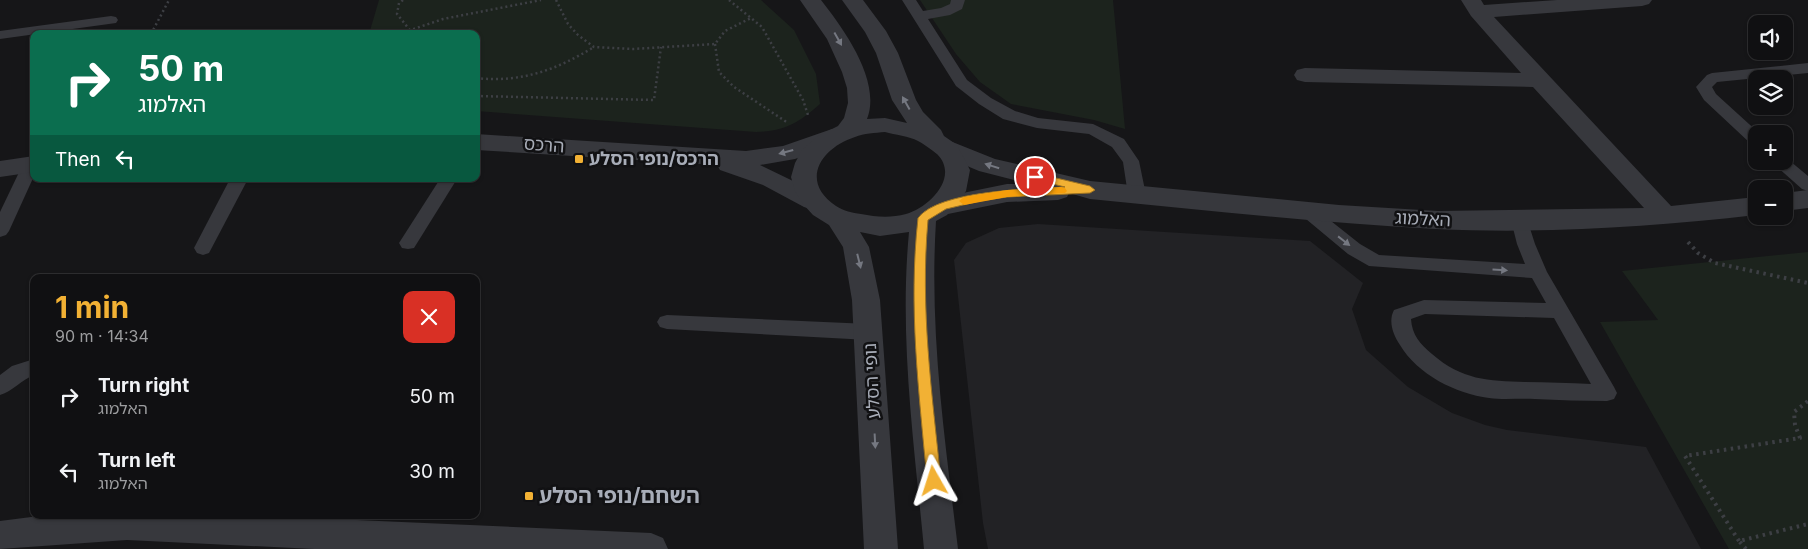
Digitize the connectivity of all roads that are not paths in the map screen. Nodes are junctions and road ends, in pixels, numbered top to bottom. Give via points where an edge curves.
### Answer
1 (810, 0) edge
2 (852, 0) edge
3 (909, 0) edge
4 (958, 0) edge
5 (1642, 0) edge
6 (1474, 6) edge
7 (919, 16) junction
8 (111, 20) dead end
9 (37, 30) edge
10 (30, 31) edge
11 (0, 35) edge
12 (1808, 68) edge
13 (1305, 75) dead end
14 (1541, 80) junction
15 (1748, 132) edge
16 (832, 136) junction
17 (480, 142) edge
18 (941, 144) junction
19 (701, 157) junction
20 (30, 164) edge
21 (0, 169) edge
22 (30, 170) edge
23 (1791, 170) edge
24 (237, 182) edge
25 (446, 182) edge
26 (1808, 185) edge
27 (1090, 190) junction
28 (1137, 195) junction
29 (1808, 199) edge
30 (813, 201) junction
31 (1793, 201) edge
32 (1748, 207) edge
33 (1306, 210) junction
34 (933, 212) junction
35 (1665, 215) junction
36 (838, 218) junction
37 (1520, 220) junction
38 (0, 231) edge
39 (408, 243) dead end
40 (203, 248) dead end
41 (1538, 272) junction
42 (1559, 311) junction
43 (667, 322) dead end
44 (869, 332) junction
45 (30, 368) edge
46 (0, 387) edge
47 (0, 536) edge
48 (651, 549) edge
49 (881, 549) edge
50 (941, 549) edge

1 -> 16 street via 839,39 857,86 859,104 856,116
18 -> 2 street via 915,117 904,100 887,53
3 - 7 lane
4 - 7 lane via 957,6 945,12
5 - 6 street
6 - 14 street
7 - 28 lane via 961,83 985,101 1009,116 1037,123 1093,129 1118,143 1131,161
8 - 9 lane
10 - 11 lane
12 - 15 lane via 1712,78 1704,87 1710,98
13 - 14 street
14 - 35 street
16 - 18 street via 885,124 922,132
16 -> 19 street, הרכס via 786,153 746,159
16 - 30 street via 808,159 804,173
17 - 19 street, הרכס
27 -> 18 street, האלמוג via 988,166
18 - 34 street via 955,161 958,176 954,192
19 - 30 street, הרכס via 754,171
20 - 21 street
22 - 38 lane
23 - 26 lane
24 - 40 lane
25 - 39 lane
27 - 28 street, האלמוג
27 - 34 street, האלמוג via 1007,193
28 - 33 street, האלמוג
29 - 31 street
30 - 36 street
32 - 35 street, האלמוג
33 - 37 street, האלמוג via 1438,220
33 -> 41 lane via 1354,249 1376,261
34 - 36 street via 903,225 880,227 858,225
34 - 50 street via 919,255 919,331
35 - 37 street, האלמוג
36 -> 44 street, נופי הסלע via 856,247
37 - 41 lane
41 - 42 lane
42 - 42 lane via 1607,392 1476,387 1425,362 1408,345 1400,324 1401,315 1424,306
43 - 44 lane
44 -> 49 street, נופי הסלע
45 - 46 lane via 19,372
47 - 48 street via 127,525

